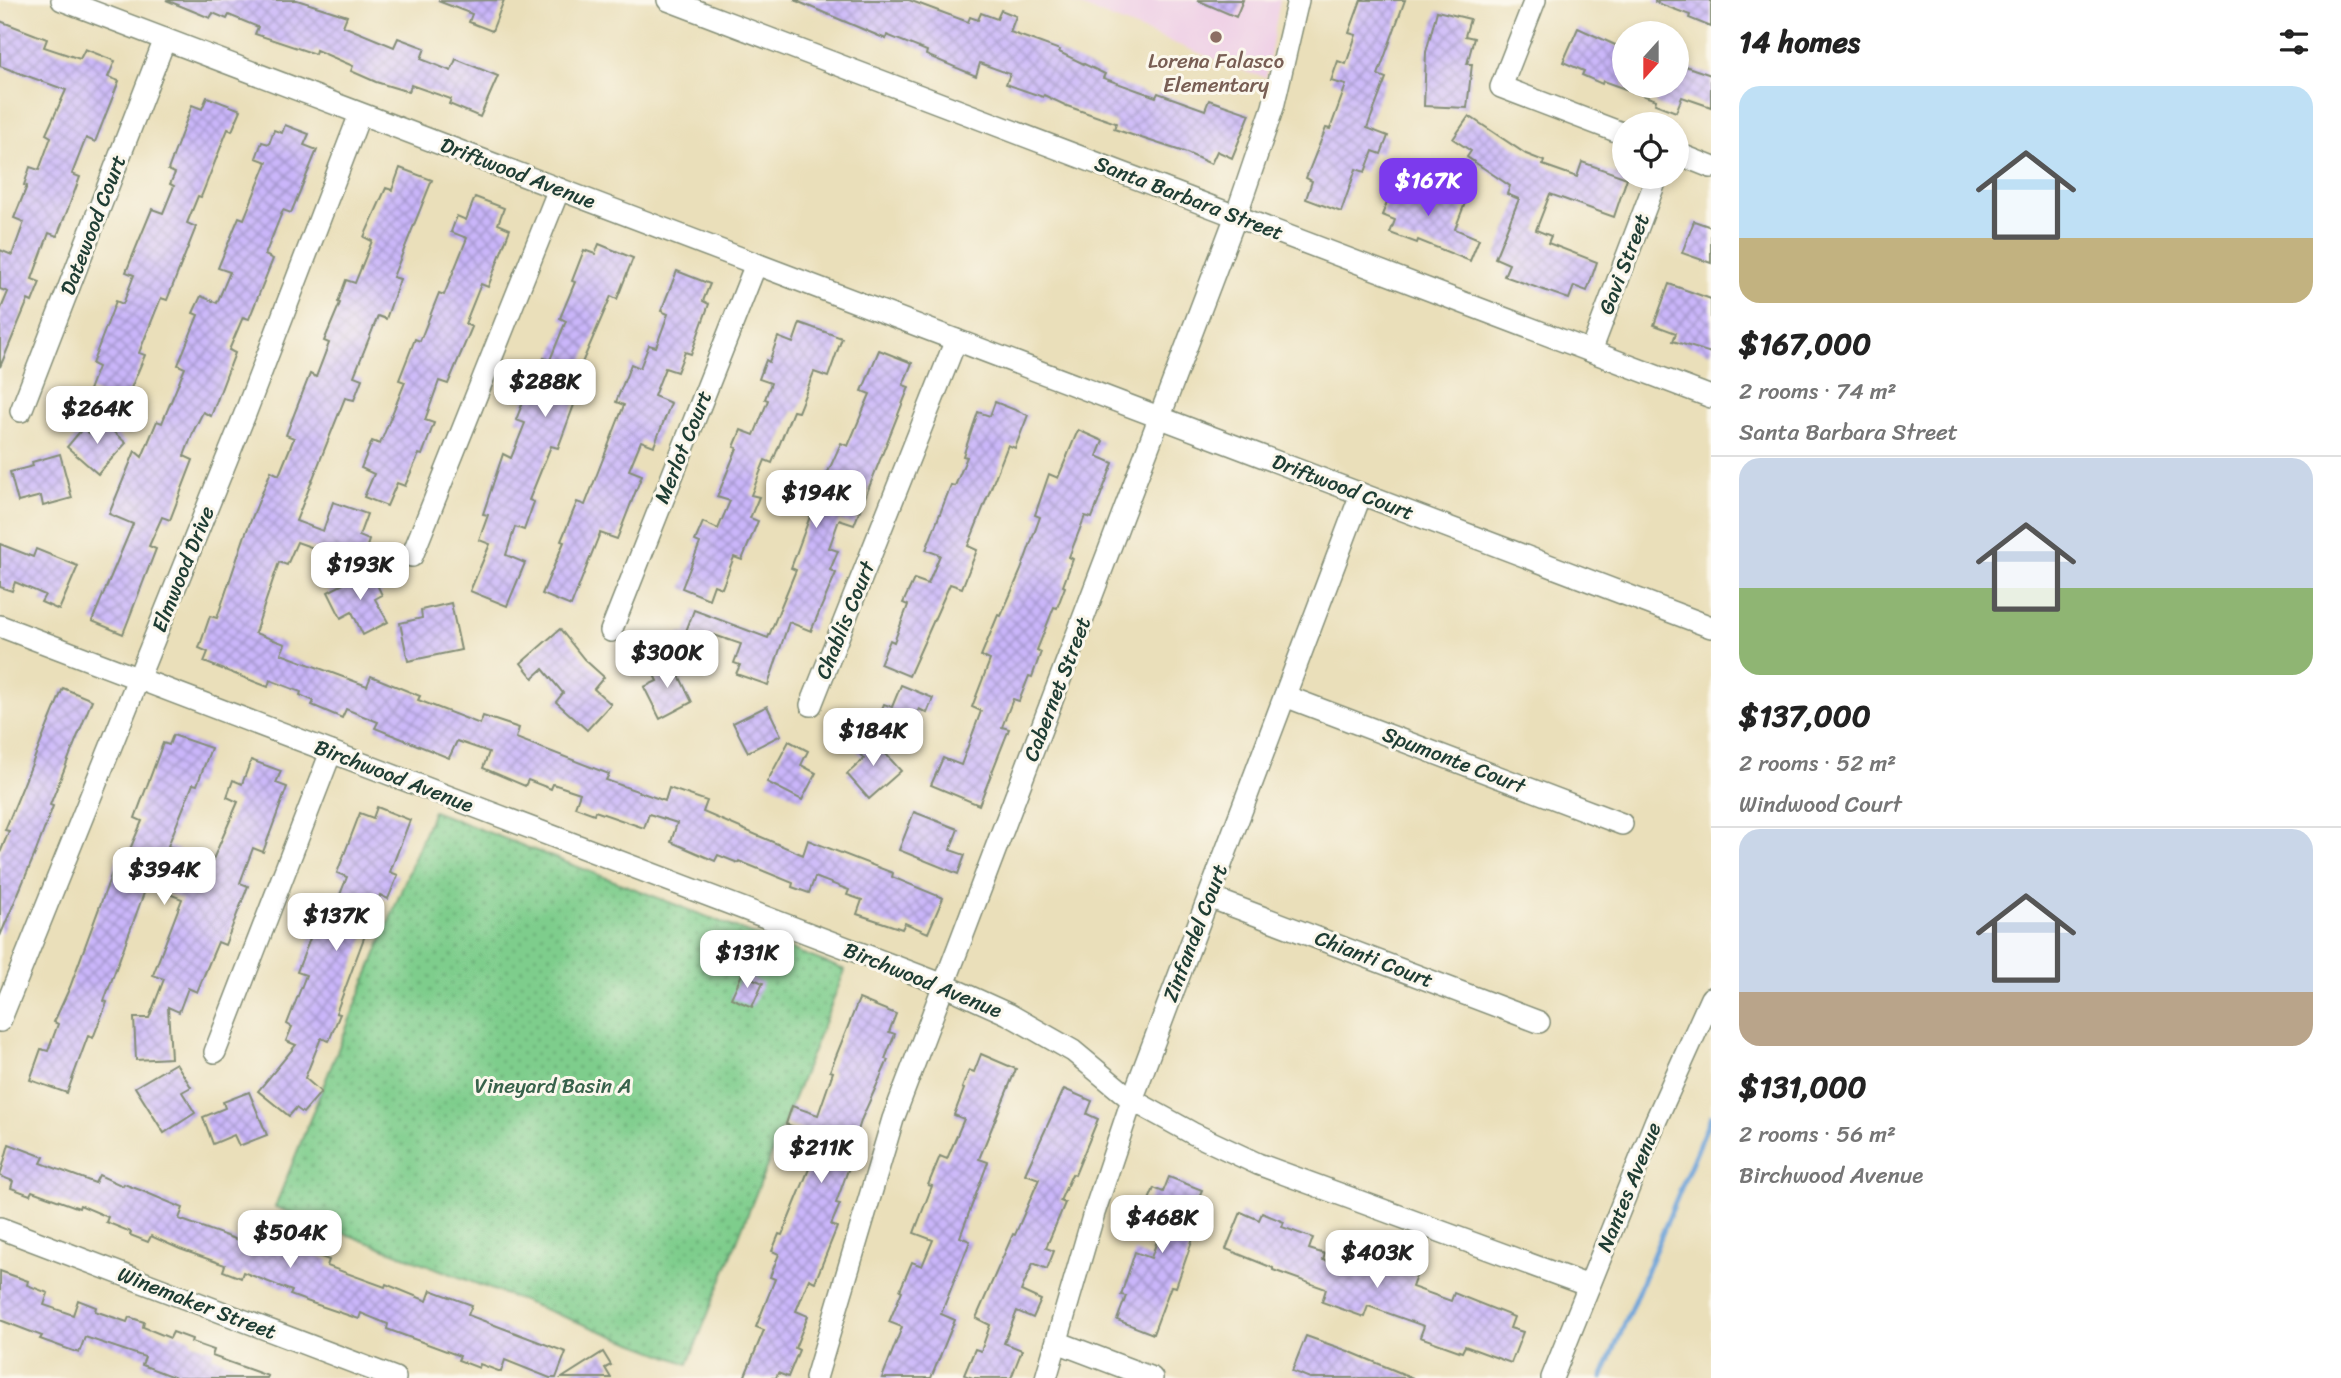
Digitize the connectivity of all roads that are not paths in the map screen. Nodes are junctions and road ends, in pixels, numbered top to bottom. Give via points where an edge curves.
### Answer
1 (62, 0) edge
2 (668, 0) edge
3 (1298, 0) edge
4 (1535, 0) edge
5 (165, 39) junction
6 (360, 114) junction
7 (1612, 129) edge
8 (1689, 158) edge
9 (1711, 167) edge
10 (559, 189) junction
11 (1652, 189) edge
12 (1236, 216) junction
13 (756, 264) junction
14 (965, 343) junction
15 (1591, 351) junction
16 (1711, 397) edge
17 (20, 411) dead end
18 (1160, 418) junction
19 (1362, 494) junction
20 (412, 556) dead end
21 (0, 626) edge
22 (1711, 627) edge
23 (611, 631) dead end
24 (139, 678) junction
25 (1285, 696) junction
26 (811, 705) dead end
27 (331, 752) junction
28 (1622, 824) dead end
29 (1209, 897) junction
30 (944, 985) junction
31 (1711, 998) edge
32 (0, 1021) edge
33 (1539, 1022) dead end
34 (215, 1052) dead end
35 (1132, 1100) junction
36 (0, 1228) edge
37 (1589, 1286) junction
38 (1057, 1342) junction
39 (395, 1378) edge
40 (816, 1378) edge
41 (1046, 1378) edge
42 (1153, 1378) edge
43 (1552, 1378) edge

1 - 5 street, Driftwood Avenue
2 - 12 street, Santa Barbara Street
3 - 12 street, Cabernet Street via 1273,107
4 - 7 street via 1501,87
5 - 6 street, Driftwood Avenue
5 - 17 street, Datewood Court
6 - 10 street, Driftwood Avenue
6 - 24 street, Elmwood Drive
8 - 9 street
10 - 13 street, Driftwood Avenue
10 - 20 street
11 - 15 street, Gavi Street
12 - 15 street, Santa Barbara Street
12 - 18 street, Cabernet Street
13 - 14 street, Driftwood Avenue
13 - 23 street, Merlot Court
14 - 18 street, Driftwood Court
14 - 26 street, Chablis Court
15 - 16 street, Santa Barbara Street
18 - 19 street, Driftwood Court
18 - 30 street, Cabernet Street
19 - 22 street, Driftwood Court
19 - 25 street, Zinfandel Court
21 - 24 street, Birchwood Avenue
24 - 27 street, Birchwood Avenue
24 - 32 street, Elmwood Drive
25 - 28 street, Spumonte Court
25 - 29 street, Zinfandel Court
27 - 30 street, Birchwood Avenue
27 - 34 street
29 - 33 street, Chianti Court
29 - 35 street, Zinfandel Court
30 - 35 street, Birchwood Avenue via 1073,1051
30 - 40 street, Cabernet Street via 894,1119
31 - 37 street, Nantes Avenue
35 - 37 street, Birchwood Avenue via 1258,1164
35 - 38 street, Zinfandel Court
36 - 39 street, Winemaker Street
37 - 43 street, Nantes Avenue
38 - 41 street, Zinfandel Court
38 - 42 street

